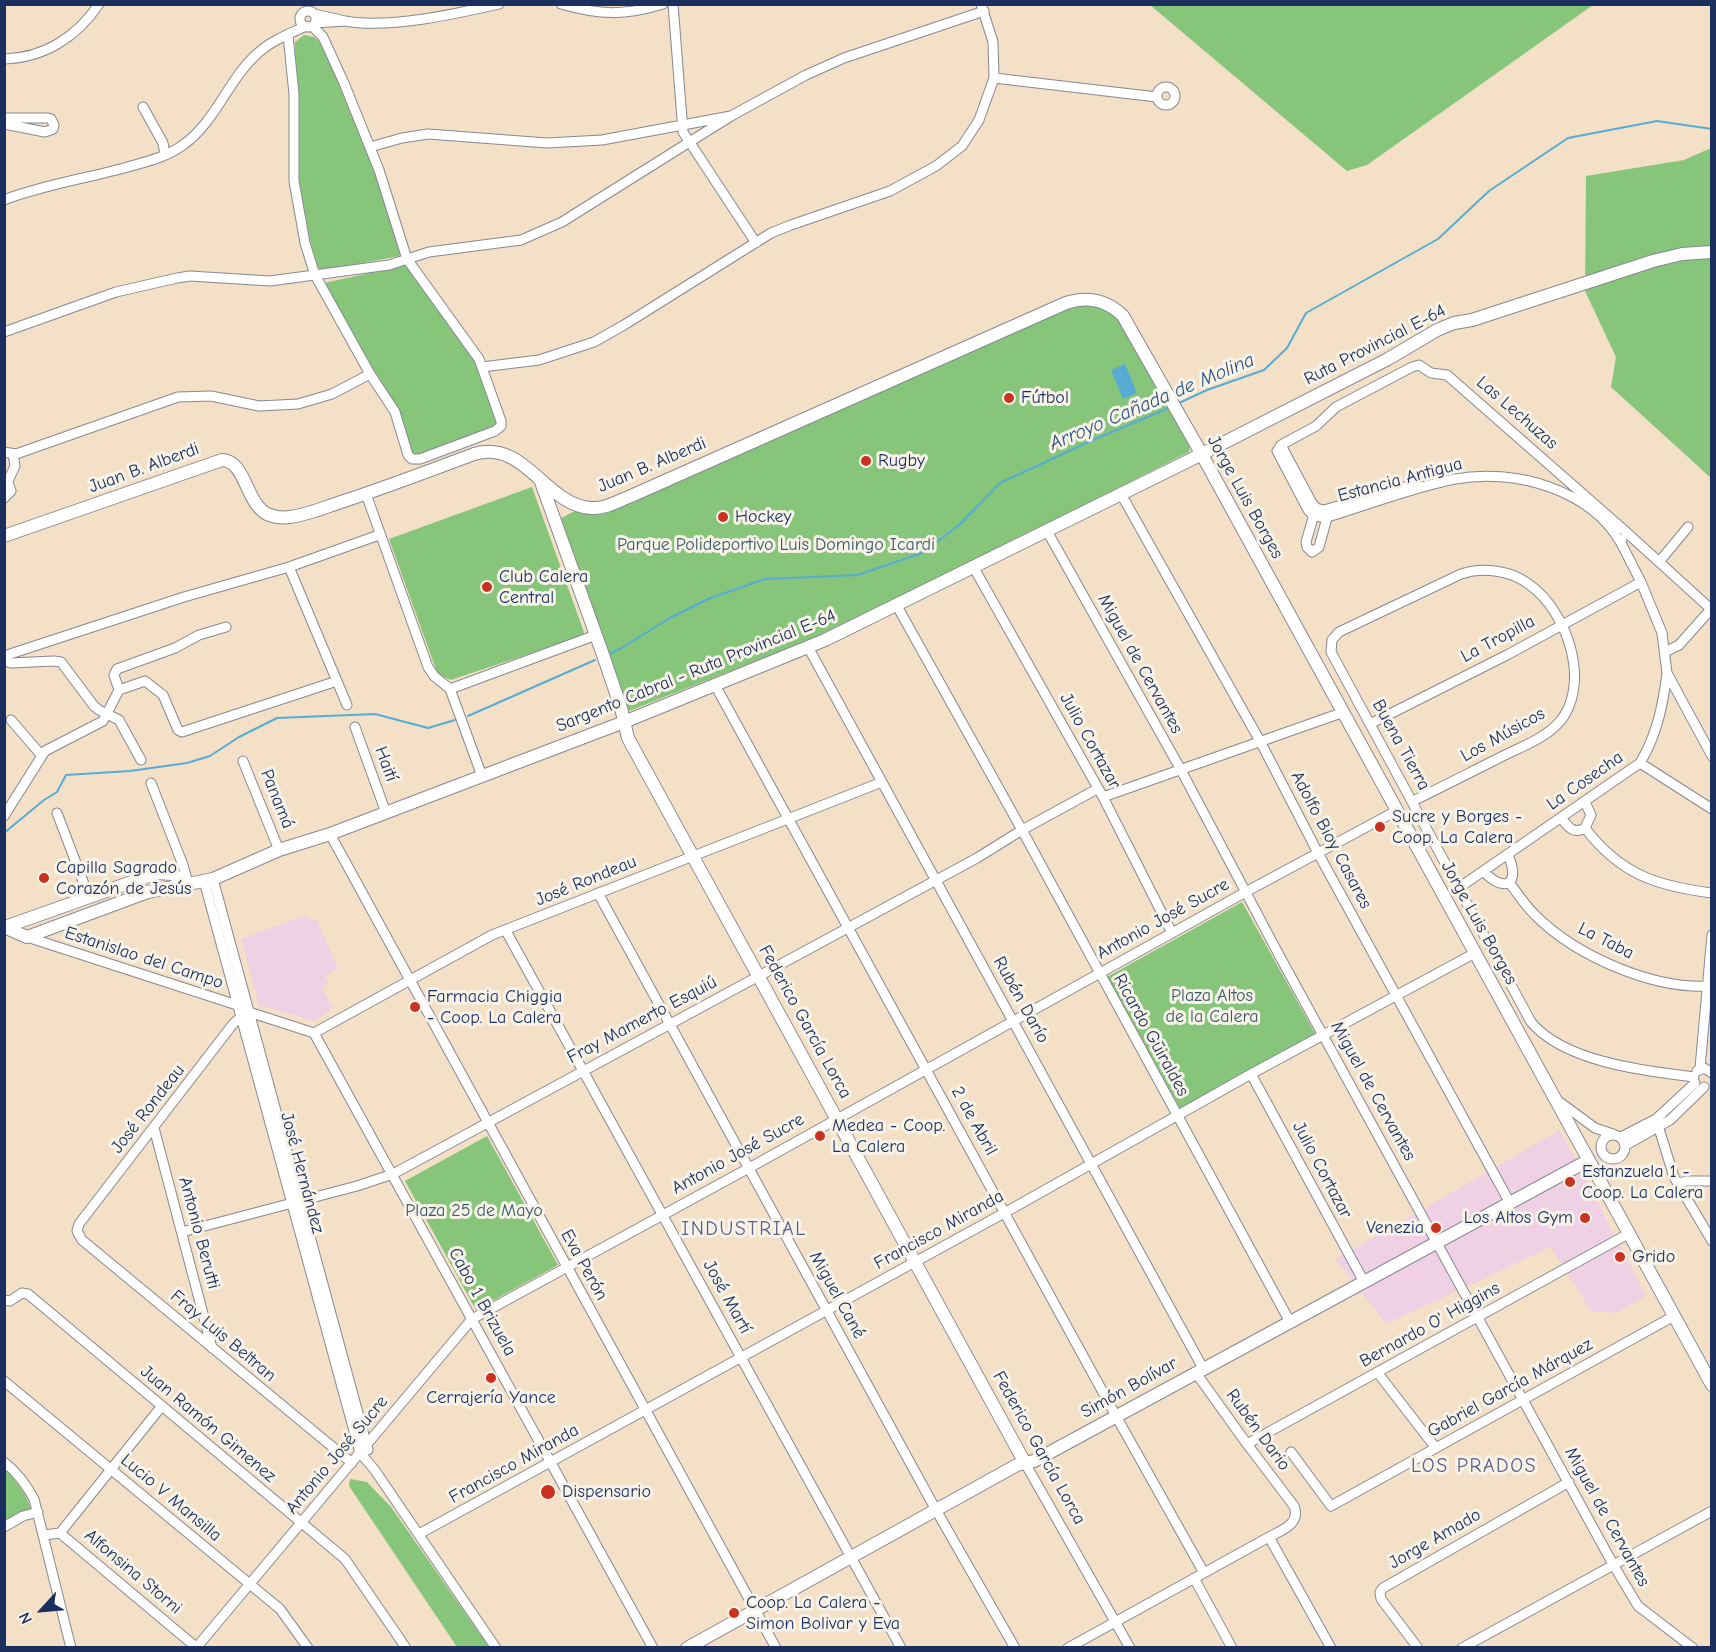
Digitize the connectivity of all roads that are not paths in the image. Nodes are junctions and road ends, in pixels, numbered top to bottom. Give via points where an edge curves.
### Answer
1 (99, 4) edge
2 (500, 4) edge
3 (561, 4) edge
4 (663, 4) edge
5 (673, 4) edge
6 (982, 8) edge
7 (308, 16) edge
8 (288, 35) junction
9 (4, 59) edge
10 (994, 78) junction
11 (1156, 96) dead end
12 (143, 107) dead end
13 (731, 116) junction
14 (4, 118) edge
15 (4, 124) edge
16 (681, 125) junction
17 (688, 143) junction
18 (370, 147) junction
19 (165, 155) junction
20 (4, 200) edge
21 (756, 243) junction
22 (1712, 252) edge
23 (407, 259) junction
24 (315, 275) junction
25 (1099, 301) joint
26 (4, 332) edge
27 (482, 367) junction
28 (370, 374) junction
29 (1279, 448) joint
30 (9, 453) edge
31 (1201, 453) junction
32 (1551, 466) junction
33 (540, 479) junction
34 (1543, 482) junction
35 (6, 483) edge
36 (366, 494) junction
37 (1121, 494) junction
38 (4, 498) edge
39 (1588, 504) junction
40 (584, 507) junction
41 (1315, 512) junction
42 (1328, 513) junction
43 (556, 524) junction
44 (1688, 528) dead end
45 (1047, 531) junction
46 (1625, 531) junction
47 (379, 535) junction
48 (4, 536) edge
49 (1621, 543) junction
50 (1659, 562) junction
51 (289, 567) junction
52 (974, 568) junction
53 (1641, 582) junction
54 (897, 606) junction
55 (1711, 610) edge
56 (1560, 625) junction
57 (226, 627) dead end
58 (596, 635) junction
59 (1331, 646) joint
60 (808, 647) junction
61 (1665, 652) junction
62 (4, 656) edge
63 (4, 662) edge
64 (1667, 673) junction
65 (337, 681) junction
66 (715, 685) junction
67 (450, 689) junction
68 (119, 690) junction
69 (1664, 698) junction
70 (1681, 698) junction
71 (347, 705) dead end
72 (1344, 712) junction
73 (108, 713) junction
74 (11, 720) dead end
75 (624, 722) junction
76 (1370, 724) junction
77 (355, 727) dead end
78 (1260, 741) junction
79 (42, 756) junction
80 (1712, 756) edge
81 (141, 760) dead end
82 (243, 760) dead end
83 (1640, 763) junction
84 (1182, 770) junction
85 (482, 776) junction
86 (882, 782) junction
87 (151, 783) dead end
88 (1097, 789) junction
89 (1103, 797) junction
90 (1413, 801) junction
91 (1585, 802) junction
92 (1712, 809) edge
93 (1396, 811) junction
94 (57, 813) dead end
95 (386, 813) junction
96 (4, 816) edge
97 (1561, 818) junction
98 (789, 819) junction
99 (1585, 828) junction
100 (1022, 830) junction
101 (330, 834) junction
102 (279, 850) junction
103 (1318, 853) junction
104 (692, 855) junction
105 (1508, 855) junction
106 (1483, 871) junction
107 (209, 880) junction
108 (935, 880) junction
109 (1509, 882) junction
110 (188, 883) junction
111 (1460, 887) junction
112 (1246, 892) junction
113 (598, 893) junction
114 (1712, 893) edge
115 (89, 897) junction
116 (5, 927) edge
117 (849, 927) junction
118 (506, 931) junction
119 (1172, 933) junction
120 (1712, 935) edge
121 (27, 937) junction
122 (1475, 953) junction
123 (1099, 974) junction
124 (759, 975) junction
125 (409, 981) junction
126 (1710, 989) edge
127 (1396, 994) junction
128 (244, 1011) junction
129 (1014, 1022) junction
130 (670, 1024) junction
131 (314, 1033) junction
132 (1323, 1035) junction
133 (927, 1069) junction
134 (583, 1070) junction
135 (1251, 1074) junction
136 (1703, 1077) edge
137 (1554, 1097) junction
138 (1177, 1116) junction
139 (837, 1118) junction
140 (488, 1124) junction
141 (1657, 1124) junction
142 (154, 1128) junction
143 (1620, 1139) junction
144 (1601, 1149) junction
145 (1612, 1159) junction
146 (1589, 1160) junction
147 (1091, 1164) junction
148 (749, 1168) junction
149 (393, 1174) junction
150 (1712, 1182) edge
151 (1678, 1183) junction
152 (297, 1201) junction
153 (1510, 1203) junction
154 (1006, 1212) junction
155 (663, 1214) junction
156 (78, 1231) joint
157 (182, 1232) junction
158 (1628, 1234) junction
159 (1712, 1241) edge
160 (1437, 1242) junction
161 (916, 1262) junction
162 (567, 1267) junction
163 (1364, 1282) junction
164 (4, 1300) edge
165 (827, 1310) junction
166 (1674, 1316) junction
167 (1479, 1317) junction
168 (472, 1319) junction
169 (1290, 1322) junction
170 (212, 1348) junction
171 (741, 1357) junction
172 (1200, 1371) junction
173 (1377, 1372) junction
174 (4, 1381) edge
175 (1712, 1385) edge
176 (1523, 1399) junction
177 (161, 1407) junction
178 (646, 1410) junction
179 (1116, 1416) junction
180 (1247, 1444) junction
181 (1435, 1447) junction
182 (364, 1449) junction
183 (1291, 1452) dead end
184 (4, 1462) edge
185 (552, 1462) junction
186 (352, 1463) junction
187 (1025, 1463) junction
188 (111, 1469) junction
189 (1569, 1482) junction
190 (936, 1510) junction
191 (1712, 1511) edge
192 (38, 1512) junction
193 (302, 1523) junction
194 (4, 1527) edge
195 (60, 1533) junction
196 (419, 1534) junction
197 (44, 1535) junction
198 (1269, 1538) junction
199 (851, 1557) junction
200 (1614, 1566) junction
201 (1204, 1573) junction
202 (1194, 1578) junction
203 (249, 1585) junction
204 (755, 1610) junction
205 (1116, 1622) junction
206 (71, 1647) edge
207 (196, 1647) edge
208 (308, 1647) edge
209 (406, 1647) edge
210 (496, 1647) edge
211 (653, 1647) edge
212 (687, 1647) edge
213 (776, 1647) edge
214 (901, 1647) edge
215 (1015, 1647) edge
216 (1068, 1647) edge
217 (1130, 1647) edge
218 (1232, 1647) edge
219 (1331, 1647) edge
220 (1418, 1647) edge
221 (1462, 1647) edge
222 (1693, 1647) edge

1 - 9 street via 88,22 68,38 36,54
2 - 7 street via 383,23
3 - 4 street via 620,14
5 - 16 street
6 - 10 street via 993,42
6 - 13 street via 844,58
7 - 8 street
7 - 18 street via 323,38
8 - 19 street via 253,58 196,134
8 - 24 street via 294,94 294,181
10 - 11 street
10 - 21 street via 971,135 936,166 890,190 791,225
12 - 19 street via 163,143
13 - 16 street
13 - 17 street
14 - 15 street via 48,118 54,125 45,132
16 - 17 street
16 - 18 street via 588,141 547,143 428,134
17 - 21 street
17 - 23 street via 562,222 529,238 429,252
18 - 23 street
19 - 20 street
21 - 27 street via 594,342 539,360
22 - 31 street, Ruta Provincial E-64 via 1653,261 1450,324
23 - 24 street
23 - 27 street
24 - 26 street via 270,281 190,276 156,282
24 - 28 street
25 - 31 street, Jorge Luis Borges via 1123,316
25 - 40 street, Juan B. Alberdi via 1066,303 631,496 602,507
27 - 28 street via 501,421 499,429 420,459 408,455 395,412
28 - 30 street via 332,394 298,404 260,406 212,396 178,397
29 - 32 street, Las Lechuzas via 1312,429 1336,407 1419,365 1431,373 1451,377
29 - 41 street, Estancia Antigua
30 - 35 street via 15,466
31 - 37 street, Sargento Cabral - Ruta Provincial E-64
31 - 72 street, Jorge Luis Borges
32 - 34 street
32 - 39 street, Las Lechuzas
33 - 36 street, Juan B. Alberdi via 507,455 489,451
33 - 40 street, Juan B. Alberdi
33 - 43 street, Federico García Lorca
34 - 39 street, Estancia Antigua
34 - 42 street, Estancia Antigua via 1493,477 1456,479
35 - 38 street via 11,491
36 - 47 street
36 - 48 street, Juan B. Alberdi via 281,518 265,513 254,502 232,462 222,460
37 - 45 street, Sargento Cabral - Ruta Provincial E-64
37 - 78 street, Adolfo Bioy Casares
39 - 46 street, Las Lechuzas
39 - 49 street, Estancia Antigua
40 - 43 street via 566,508 558,514
41 - 42 street, Estancia Antigua
41 - 42 street via 1306,543 1312,552 1319,547
43 - 58 street, Federico García Lorca
44 - 50 street
45 - 52 street, Sargento Cabral - Ruta Provincial E-64
45 - 84 street, Miguel de Cervantes
46 - 49 street
46 - 50 street, Las Lechuzas
47 - 51 street
47 - 67 street via 428,667
49 - 53 street, Estancia Antigua
50 - 55 street, Las Lechuzas
51 - 62 street
51 - 65 street
52 - 54 street, Sargento Cabral - Ruta Provincial E-64
52 - 88 street, Julio Cortazar
53 - 56 street, La Tropilla
53 - 61 street, Estancia Antigua via 1662,633
54 - 60 street, Sargento Cabral - Ruta Provincial E-64
54 - 100 street, Ricardo Güiraldes
55 - 61 street via 1679,645
56 - 59 street, Los Músicos via 1548,603 1530,584 1509,574 1478,570 1452,578 1339,632
56 - 76 street, La Tropilla
56 - 90 street, Los Músicos via 1576,669 1574,693 1559,723
57 - 68 street via 117,669 114,675
58 - 67 street
58 - 75 street, Federico García Lorca
59 - 76 street, Buena Tierra via 1333,657
60 - 66 street, Sargento Cabral - Ruta Provincial E-64
60 - 86 street, Rubén Darío
61 - 64 street, Estancia Antigua
63 - 73 street via 61,662 94,706
64 - 69 street, La Cosecha
64 - 70 street, Estancia Antigua
65 - 68 street via 182,732 163,695 145,681
65 - 71 street
66 - 75 street, Sargento Cabral - Ruta Provincial E-64
66 - 98 street, 2 de Abril
67 - 85 street
68 - 73 street
69 - 70 street via 1672,694
69 - 83 street, La Cosecha via 1654,735
70 - 80 street, Estancia Antigua
72 - 78 street
72 - 93 street, Jorge Luis Borges
73 - 79 street via 103,721 49,748
73 - 81 street via 119,720
74 - 79 street
75 - 85 street, Sargento Cabral - Ruta Provincial E-64
75 - 104 street, Federico García Lorca via 628,738
76 - 90 street, Buena Tierra
77 - 95 street, Haití
78 - 84 street
78 - 103 street, Adolfo Bioy Casares
79 - 96 street
82 - 102 street, Panamá
83 - 91 street, La Cosecha
83 - 92 street, La Cosecha
84 - 89 street
84 - 112 street, Miguel de Cervantes
85 - 95 street, Sargento Cabral - Ruta Provincial E-64
86 - 98 street, José Rondeau
86 - 108 street, Rubén Darío
87 - 110 street
88 - 89 street, Julio Cortazar
88 - 100 street, Fray Mamerto Esquiú
89 - 119 street, Julio Cortazar
90 - 111 street, Buena Tierra
91 - 97 street, La Cosecha
91 - 99 street via 1591,815
93 - 103 street, Antonio José Sucre
93 - 122 street, Jorge Luis Borges
94 - 115 street
95 - 101 street, Sargento Cabral - Ruta Provincial E-64
97 - 99 street via 1573,830
97 - 105 street, La Cosecha
98 - 104 street, José Rondeau
98 - 117 street, 2 de Abril
99 - 114 street via 1629,870 1662,884
100 - 108 street, Fray Mamerto Esquiú
100 - 123 street, Ricardo Güiraldes
101 - 102 street, Sargento Cabral - Ruta Provincial E-64
101 - 125 street, Eva Perón
102 - 107 street, Sargento Cabral - Ruta Provincial E-64
103 - 112 street, Antonio José Sucre
103 - 127 street, Adolfo Bioy Casares
104 - 113 street, José Rondeau
104 - 124 street, Federico García Lorca
105 - 106 street, La Cosecha
105 - 109 street via 1514,870
106 - 109 street via 1498,884
106 - 111 street, La Cosecha
107 - 110 street, Sargento Cabral - Ruta Provincial E-64
107 - 128 street, José Hernández
108 - 117 street, Fray Mamerto Esquiú
108 - 129 street, Rubén Darío
109 - 126 street, La Taba via 1528,907 1577,948 1622,970
110 - 115 street, Sargento Cabral - Ruta Provincial E-64 via 172,874 157,873
110 - 121 street, Sargento Cabral - Ruta Provincial E-64 via 148,892
111 - 136 street, Buena Tierra via 1531,1022 1543,1034 1596,1059 1637,1070
112 - 119 street, Antonio José Sucre
112 - 132 street, Miguel de Cervantes
113 - 118 street, José Rondeau
113 - 130 street, Miguel Cané
115 - 116 street, Sargento Cabral - Ruta Provincial E-64
116 - 121 street
117 - 124 street, Fray Mamerto Esquiú
117 - 133 street, 2 de Abril
118 - 125 street, José Rondeau
118 - 134 street, José Martí
119 - 123 street, Antonio José Sucre
120 - 126 street
121 - 128 street, Estanislao del Campo
122 - 127 street, Francisco Miranda
122 - 137 street, Jorge Luis Borges
123 - 129 street, Antonio José Sucre
123 - 138 street, Ricardo Güiraldes
124 - 130 street, Fray Mamerto Esquiú
124 - 139 street, Federico García Lorca
125 - 131 street, José Rondeau
125 - 140 street, Eva Perón
126 - 136 street
127 - 132 street, Francisco Miranda
127 - 153 street, Adolfo Bioy Casares
128 - 131 street
128 - 142 street, José Rondeau
128 - 152 street, José Hernández
129 - 133 street, Antonio José Sucre
129 - 147 street, Rubén Darío
130 - 134 street, Fray Mamerto Esquiú
130 - 148 street, Miguel Cané
131 - 149 street, Cabo 1 Brizuela
132 - 135 street, Francisco Miranda
132 - 160 street, Miguel de Cervantes
133 - 139 street, Antonio José Sucre
133 - 154 street, 2 de Abril
134 - 140 street, Fray Mamerto Esquiú
134 - 155 street, José Martí
135 - 138 street, Francisco Miranda
135 - 163 street, Julio Cortazar
136 - 141 street via 1681,1112
137 - 143 street via 1595,1128
137 - 146 street, Jorge Luis Borges
138 - 147 street, Francisco Miranda
138 - 169 street, Ricardo Güiraldes
139 - 148 street, Antonio José Sucre
139 - 161 street, Federico García Lorca
140 - 149 street, Fray Mamerto Esquiú
140 - 162 street, Eva Perón
141 - 143 street
141 - 151 street
142 - 156 street, José Rondeau via 79,1224
142 - 157 street, Antonio Berutti
143 - 144 street via 1603,1139
143 - 145 street via 1623,1154
144 - 145 street
144 - 146 street, Simón Bolívar
145 - 146 street, Simón Bolívar
146 - 153 street, Simón Bolívar
146 - 158 street, Jorge Luis Borges
147 - 154 street, Francisco Miranda
147 - 172 street, Rubén Darío
148 - 155 street, Antonio José Sucre
148 - 165 street, Miguel Cané
149 - 152 street, Fray Mamerto Esquiú
149 - 168 street, Cabo 1 Brizuela
150 - 151 street
151 - 159 street
152 - 157 street, Fray Mamerto Esquiú
152 - 182 street, José Hernández
153 - 160 street, Simón Bolívar
154 - 161 street, Francisco Miranda
154 - 179 street, 2 de Abril
155 - 162 street, Antonio José Sucre
155 - 171 street, José Martí
156 - 170 street, Fray Luis Beltran via 81,1240
157 - 170 street, Antonio Berutti
158 - 166 street, Jorge Luis Borges
158 - 167 street, Bernardo O' Higgins
160 - 163 street, Simón Bolívar
160 - 167 street, Miguel de Cervantes
161 - 165 street, Francisco Miranda
161 - 187 street, Federico García Lorca
162 - 168 street, Antonio José Sucre
162 - 178 street, Eva Perón
163 - 169 street, Simón Bolívar
164 - 177 street, Juan Ramón Gimenez via 28,1294
165 - 171 street, Francisco Miranda
165 - 190 street, Miguel Cané
166 - 175 street, Jorge Luis Borges
166 - 176 street, Gabriel García Márquez
167 - 173 street, Bernardo O' Higgins
167 - 176 street, Miguel de Cervantes
168 - 182 street, Antonio José Sucre
168 - 185 street, Cabo 1 Brizuela
169 - 172 street, Simón Bolívar
170 - 186 street, Fray Luis Beltran
171 - 178 street, Francisco Miranda
171 - 199 street, José Martí
172 - 179 street, Simón Bolívar
172 - 180 street, Rubén Dario
173 - 180 street, Bernardo O' Higgins
173 - 181 street
174 - 188 street, Lucio V Mansilla
176 - 181 street, Gabriel García Márquez
176 - 189 street, Miguel de Cervantes
177 - 188 street
177 - 193 street, Juan Ramón Gimenez
178 - 185 street, Francisco Miranda
178 - 204 street, Eva Perón
179 - 187 street, Simón Bolívar
179 - 201 street, 2 de Abril
180 - 198 street, Rubén Dario via 1297,1515 1291,1526
181 - 183 street, Gabriel García Márquez via 1331,1506
182 - 186 street, Antonio José Sucre
182 - 196 street, José Hernández
184 - 192 street via 24,1481
185 - 196 street, Francisco Miranda
185 - 211 street, Cabo 1 Brizuela
186 - 193 street, Antonio José Sucre
187 - 190 street, Simón Bolívar
187 - 205 street, Federico García Lorca
188 - 195 street
188 - 203 street, Lucio V Mansilla
189 - 200 street, Miguel de Cervantes
189 - 220 street, Jorge Amado via 1383,1588 1381,1599
190 - 199 street, Simón Bolívar
190 - 215 street, Miguel Cané
191 - 200 street
192 - 194 street
192 - 197 street
193 - 203 street, Antonio José Sucre
193 - 209 street, Juan Ramón Gimenez via 350,1565
195 - 197 street, Alfonsina Storni
195 - 207 street, Alfonsina Storni
196 - 210 street, José Hernández
197 - 206 street
198 - 201 street
198 - 219 street
199 - 204 street, Simón Bolívar
199 - 214 street, José Martí
200 - 221 street
200 - 222 street, Miguel de Cervantes via 1638,1606
201 - 202 street
202 - 205 street
202 - 218 street
203 - 207 street, Antonio José Sucre
203 - 208 street, Lucio V Mansilla via 280,1609
204 - 212 street, Simón Bolívar
204 - 213 street, Eva Perón
205 - 216 street
205 - 217 street, Federico García Lorca

